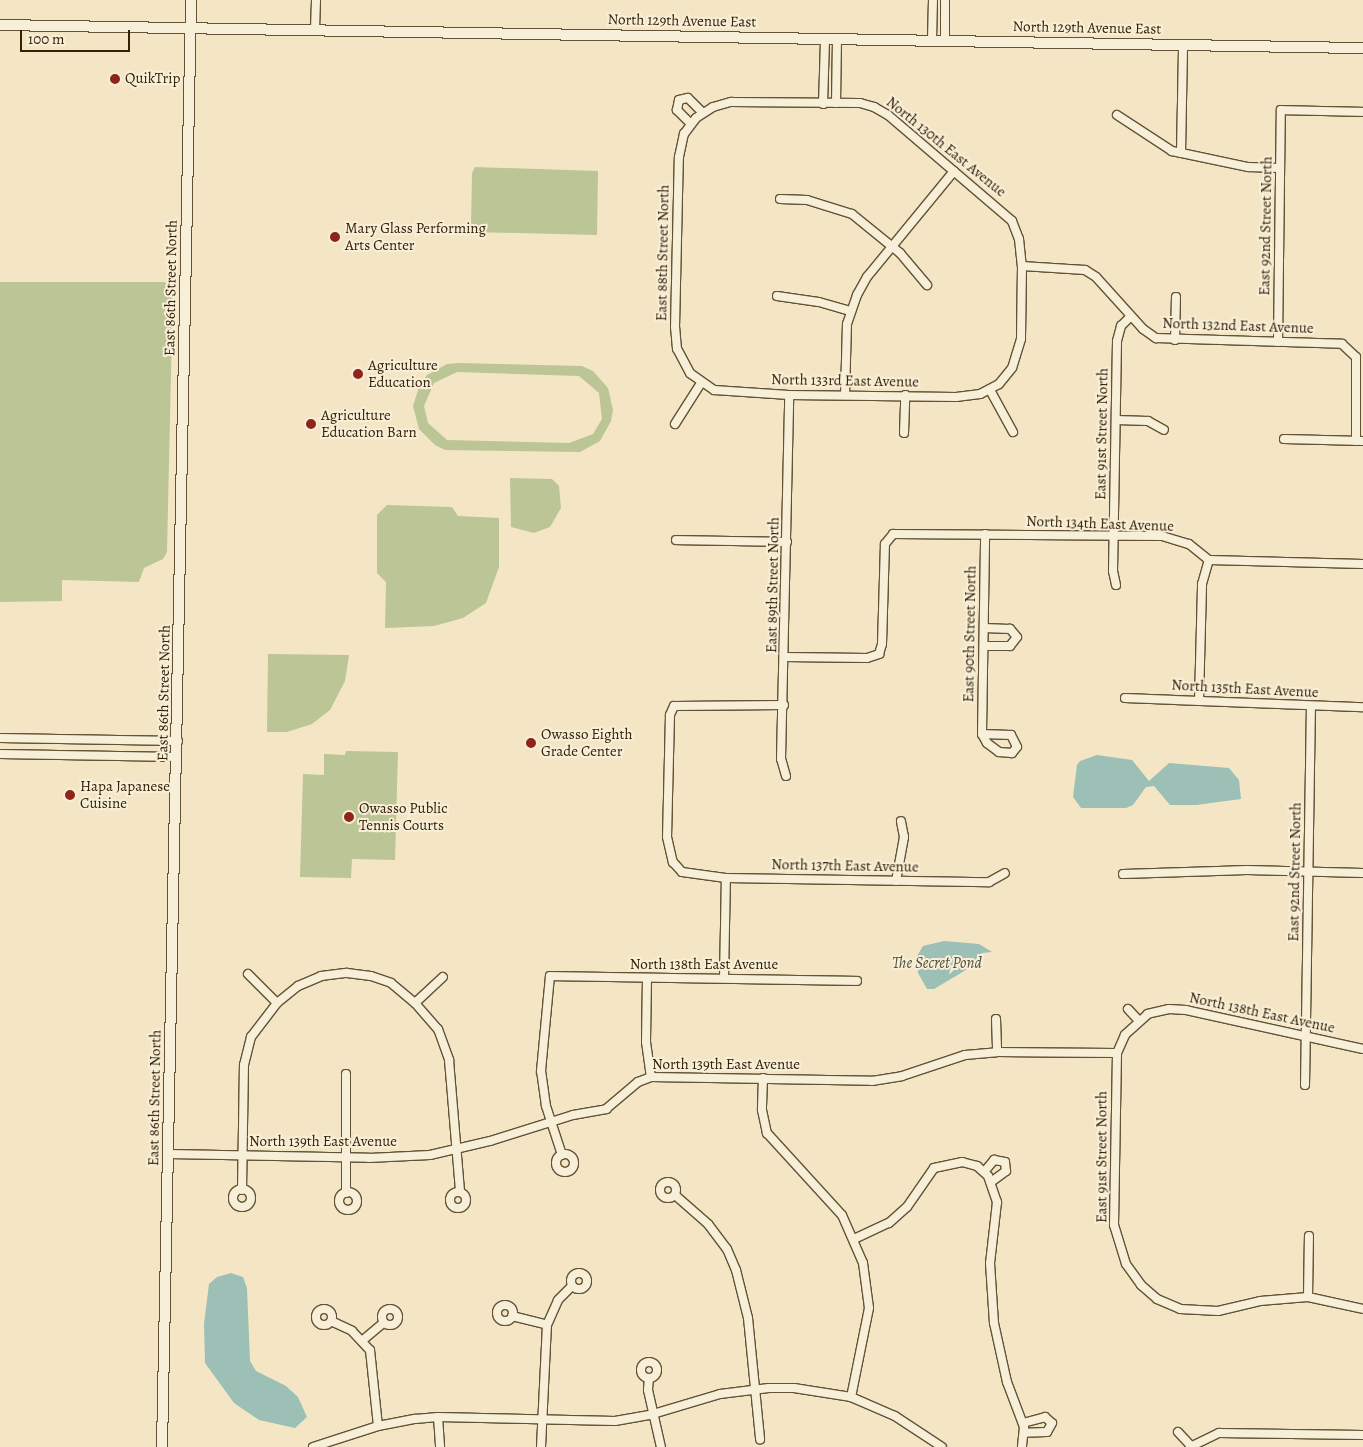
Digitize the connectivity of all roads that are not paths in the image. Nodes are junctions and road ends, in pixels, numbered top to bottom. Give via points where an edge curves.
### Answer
1 (191, 0) edge
2 (316, 0) edge
3 (933, 0) edge
4 (946, 0) edge
5 (0, 25) edge
6 (190, 27) junction
7 (316, 29) junction
8 (824, 38) junction
9 (837, 39) junction
10 (932, 40) junction
11 (945, 40) junction
12 (1183, 45) junction
13 (1363, 48) edge
14 (836, 103) junction
15 (823, 104) junction
16 (703, 112) junction
17 (1363, 112) edge
18 (1117, 116) dead end
19 (693, 121) junction
20 (1181, 153) junction
21 (1280, 168) junction
22 (954, 171) junction
23 (780, 199) dead end
24 (892, 246) junction
25 (1022, 266) junction
26 (927, 285) dead end
27 (777, 296) dead end
28 (1176, 298) dead end
29 (850, 310) junction
30 (1130, 316) junction
31 (1175, 340) junction
32 (1278, 342) junction
33 (701, 383) junction
34 (990, 390) junction
35 (789, 395) junction
36 (845, 395) junction
37 (905, 395) junction
38 (1116, 420) junction
39 (675, 424) dead end
40 (1164, 430) dead end
41 (1013, 432) dead end
42 (904, 433) dead end
43 (1284, 439) dead end
44 (1360, 441) edge
45 (985, 534) junction
46 (1114, 537) junction
47 (676, 540) dead end
48 (787, 542) junction
49 (1209, 560) junction
50 (1363, 564) edge
51 (1116, 585) dead end
52 (984, 628) junction
53 (984, 646) junction
54 (785, 657) junction
55 (1125, 698) dead end
56 (1199, 701) junction
57 (784, 706) junction
58 (1311, 707) junction
59 (1363, 707) edge
60 (982, 734) dead end
61 (0, 738) edge
62 (178, 741) junction
63 (0, 754) edge
64 (177, 757) junction
65 (786, 776) dead end
66 (901, 821) dead end
67 (1308, 871) junction
68 (1363, 872) edge
69 (1005, 873) dead end
70 (1123, 874) dead end
71 (726, 878) junction
72 (896, 881) junction
73 (248, 974) dead end
74 (443, 977) dead end
75 (647, 978) junction
76 (724, 978) junction
77 (857, 981) dead end
78 (277, 1003) junction
79 (416, 1003) junction
80 (1128, 1009) dead end
81 (996, 1019) dead end
82 (1139, 1021) junction
83 (1306, 1038) junction
84 (1363, 1049) edge
85 (997, 1052) junction
86 (1117, 1053) junction
87 (346, 1074) dead end
88 (651, 1077) junction
89 (763, 1078) junction
90 (1305, 1086) dead end
91 (552, 1122) junction
92 (458, 1149) junction
93 (169, 1154) junction
94 (243, 1155) junction
95 (562, 1155) dead end
96 (345, 1157) junction
97 (242, 1190) dead end
98 (460, 1192) dead end
99 (346, 1193) dead end
100 (675, 1195) dead end
101 (1309, 1236) dead end
102 (854, 1239) junction
103 (572, 1286) dead end
104 (1308, 1297) junction
105 (1363, 1309) edge
106 (512, 1316) dead end
107 (331, 1321) dead end
108 (383, 1323) dead end
109 (547, 1325) junction
110 (363, 1340) junction
111 (649, 1378) dead end
112 (755, 1389) junction
113 (852, 1398) junction
114 (653, 1414) junction
115 (438, 1417) junction
116 (542, 1422) junction
117 (1023, 1423) junction
118 (378, 1426) junction
119 (1178, 1432) dead end
120 (1024, 1433) junction
121 (1363, 1435) edge
122 (760, 1439) dead end
123 (324, 1446) edge
124 (1190, 1446) edge
125 (162, 1447) edge
126 (313, 1447) edge
127 (440, 1447) edge
128 (541, 1447) edge
129 (661, 1447) edge
130 (942, 1447) edge
131 (1022, 1447) edge

1 - 6 main road, East 86th Street North
2 - 7 street
3 - 10 street
4 - 11 street
5 - 6 main road, North 129th Avenue East
6 - 7 main road, North 129th Avenue East
6 - 62 main road, East 86th Street North
7 - 8 main road, North 129th Avenue East
8 - 9 main road, North 129th Avenue East
8 - 15 street
9 - 10 main road, North 129th Avenue East
9 - 14 street
10 - 11 main road, North 129th Avenue East
11 - 12 main road, North 129th Avenue East
12 - 13 main road, North 129th Avenue East
12 - 20 street
14 - 15 street, North 130th East Avenue
14 - 22 street, North 130th East Avenue via 860,103 888,115
15 - 16 street, North 130th East Avenue via 731,102
16 - 19 street, North 130th East Avenue
16 - 19 street via 688,98 680,99 677,109
17 - 21 street, East 92nd Street North via 1281,110
18 - 20 street via 1161,146
19 - 33 street, East 88th Street North via 684,134 679,157 675,327 682,361
20 - 21 street via 1248,167
21 - 32 street, East 92nd Street North
22 - 24 street
22 - 25 street, North 130th East Avenue via 1012,221 1019,238
23 - 24 street via 807,200 852,214
24 - 26 street
24 - 29 street via 867,277
25 - 30 street, North 132nd East Avenue via 1085,270 1096,277
25 - 34 street via 1020,348 1007,376
27 - 29 street
28 - 31 street
29 - 36 street
30 - 31 street, North 132nd East Avenue via 1149,335
30 - 38 street, East 91st Street North via 1118,333
31 - 32 street, North 132nd East Avenue
32 - 44 street, North 132nd East Avenue via 1334,342 1350,349 1356,357
33 - 35 street, North 133rd East Avenue via 730,392
33 - 39 street
34 - 37 street, North 133rd East Avenue via 956,397
34 - 41 street
35 - 36 street, North 133rd East Avenue
35 - 48 street, East 89th Street North
36 - 37 street, North 133rd East Avenue
37 - 42 street
38 - 40 street via 1148,421
38 - 46 street, East 91st Street North
43 - 44 street
45 - 46 street, North 134th East Avenue
45 - 52 street, East 90th Street North
45 - 54 street, North 134th East Avenue via 890,536 885,544 879,654 867,658
46 - 49 street, North 134th East Avenue via 1176,538
46 - 51 street, East 91st Street North
47 - 48 street
48 - 54 street, East 89th Street North
49 - 50 street
49 - 56 street via 1202,584
52 - 53 street, East 90th Street North
52 - 53 street via 1011,629 1017,638 1010,646
53 - 60 street, East 90th Street North
54 - 57 street, East 89th Street North
55 - 56 street, North 135th East Avenue
56 - 58 street, North 135th East Avenue
57 - 65 street, East 89th Street North via 781,759
57 - 71 street, North 137th East Avenue via 674,706 670,715 667,837 673,862 682,872
58 - 59 street, North 135th East Avenue
58 - 67 street, East 92nd Street North
61 - 62 street
62 - 64 main road, East 86th Street North
63 - 64 street
64 - 93 main road, East 86th Street North
66 - 72 street via 904,837
67 - 68 street
67 - 70 street
67 - 83 street, East 92nd Street North
69 - 72 street, North 137th East Avenue via 989,882
71 - 72 street, North 137th East Avenue
71 - 76 street
73 - 78 street
74 - 79 street
75 - 76 street, North 138th East Avenue
75 - 88 street via 646,1042
75 - 91 street, North 138th East Avenue via 550,976 540,1071
76 - 77 street, North 138th East Avenue
78 - 79 street via 312,979 347,973 382,979
78 - 94 street via 256,1029 246,1054
79 - 92 street via 438,1029 446,1050
80 - 82 street
81 - 85 street
82 - 83 street, North 138th East Avenue via 1153,1011 1186,1010
82 - 86 street, North 138th East Avenue via 1125,1035
83 - 84 street, North 138th East Avenue
83 - 90 street, East 92nd Street North
85 - 86 street, North 139th East Avenue
85 - 89 street, North 139th East Avenue via 965,1055 902,1076 872,1081
86 - 104 street, East 91st Street North via 1114,1225 1126,1264 1140,1285 1157,1299 1193,1312 1218,1312 1260,1301
87 - 96 street
88 - 89 street, North 139th East Avenue
88 - 91 street, North 139th East Avenue via 638,1082 606,1109
89 - 102 street via 763,1119 767,1133 825,1194 842,1215
91 - 92 street, North 139th East Avenue
91 - 95 street
92 - 96 street, North 139th East Avenue via 396,1157
92 - 98 street
93 - 94 street, North 139th East Avenue
93 - 125 main road, East 86th Street North
94 - 96 street, North 139th East Avenue
94 - 97 street
96 - 99 street
100 - 112 street via 708,1224 727,1249 736,1270 748,1318
101 - 104 street
102 - 113 street via 863,1263 869,1308
102 - 117 street via 889,1223 907,1207 934,1168 962,1162 988,1177 997,1202 990,1263 994,1323 1008,1382
103 - 109 street via 558,1300
104 - 105 street
106 - 109 street
107 - 110 street
108 - 110 street
109 - 116 street
110 - 118 street via 373,1362
111 - 114 street
112 - 113 street via 794,1388
112 - 114 street via 720,1394
112 - 122 street
113 - 130 street via 895,1416
114 - 116 street via 614,1421
114 - 129 street
115 - 116 street
115 - 118 street
115 - 127 street
116 - 128 street
117 - 120 street
117 - 120 street via 1045,1417 1052,1424 1047,1432
118 - 123 street
119 - 124 street
120 - 131 street
121 - 124 street via 1219,1433
123 - 126 street

